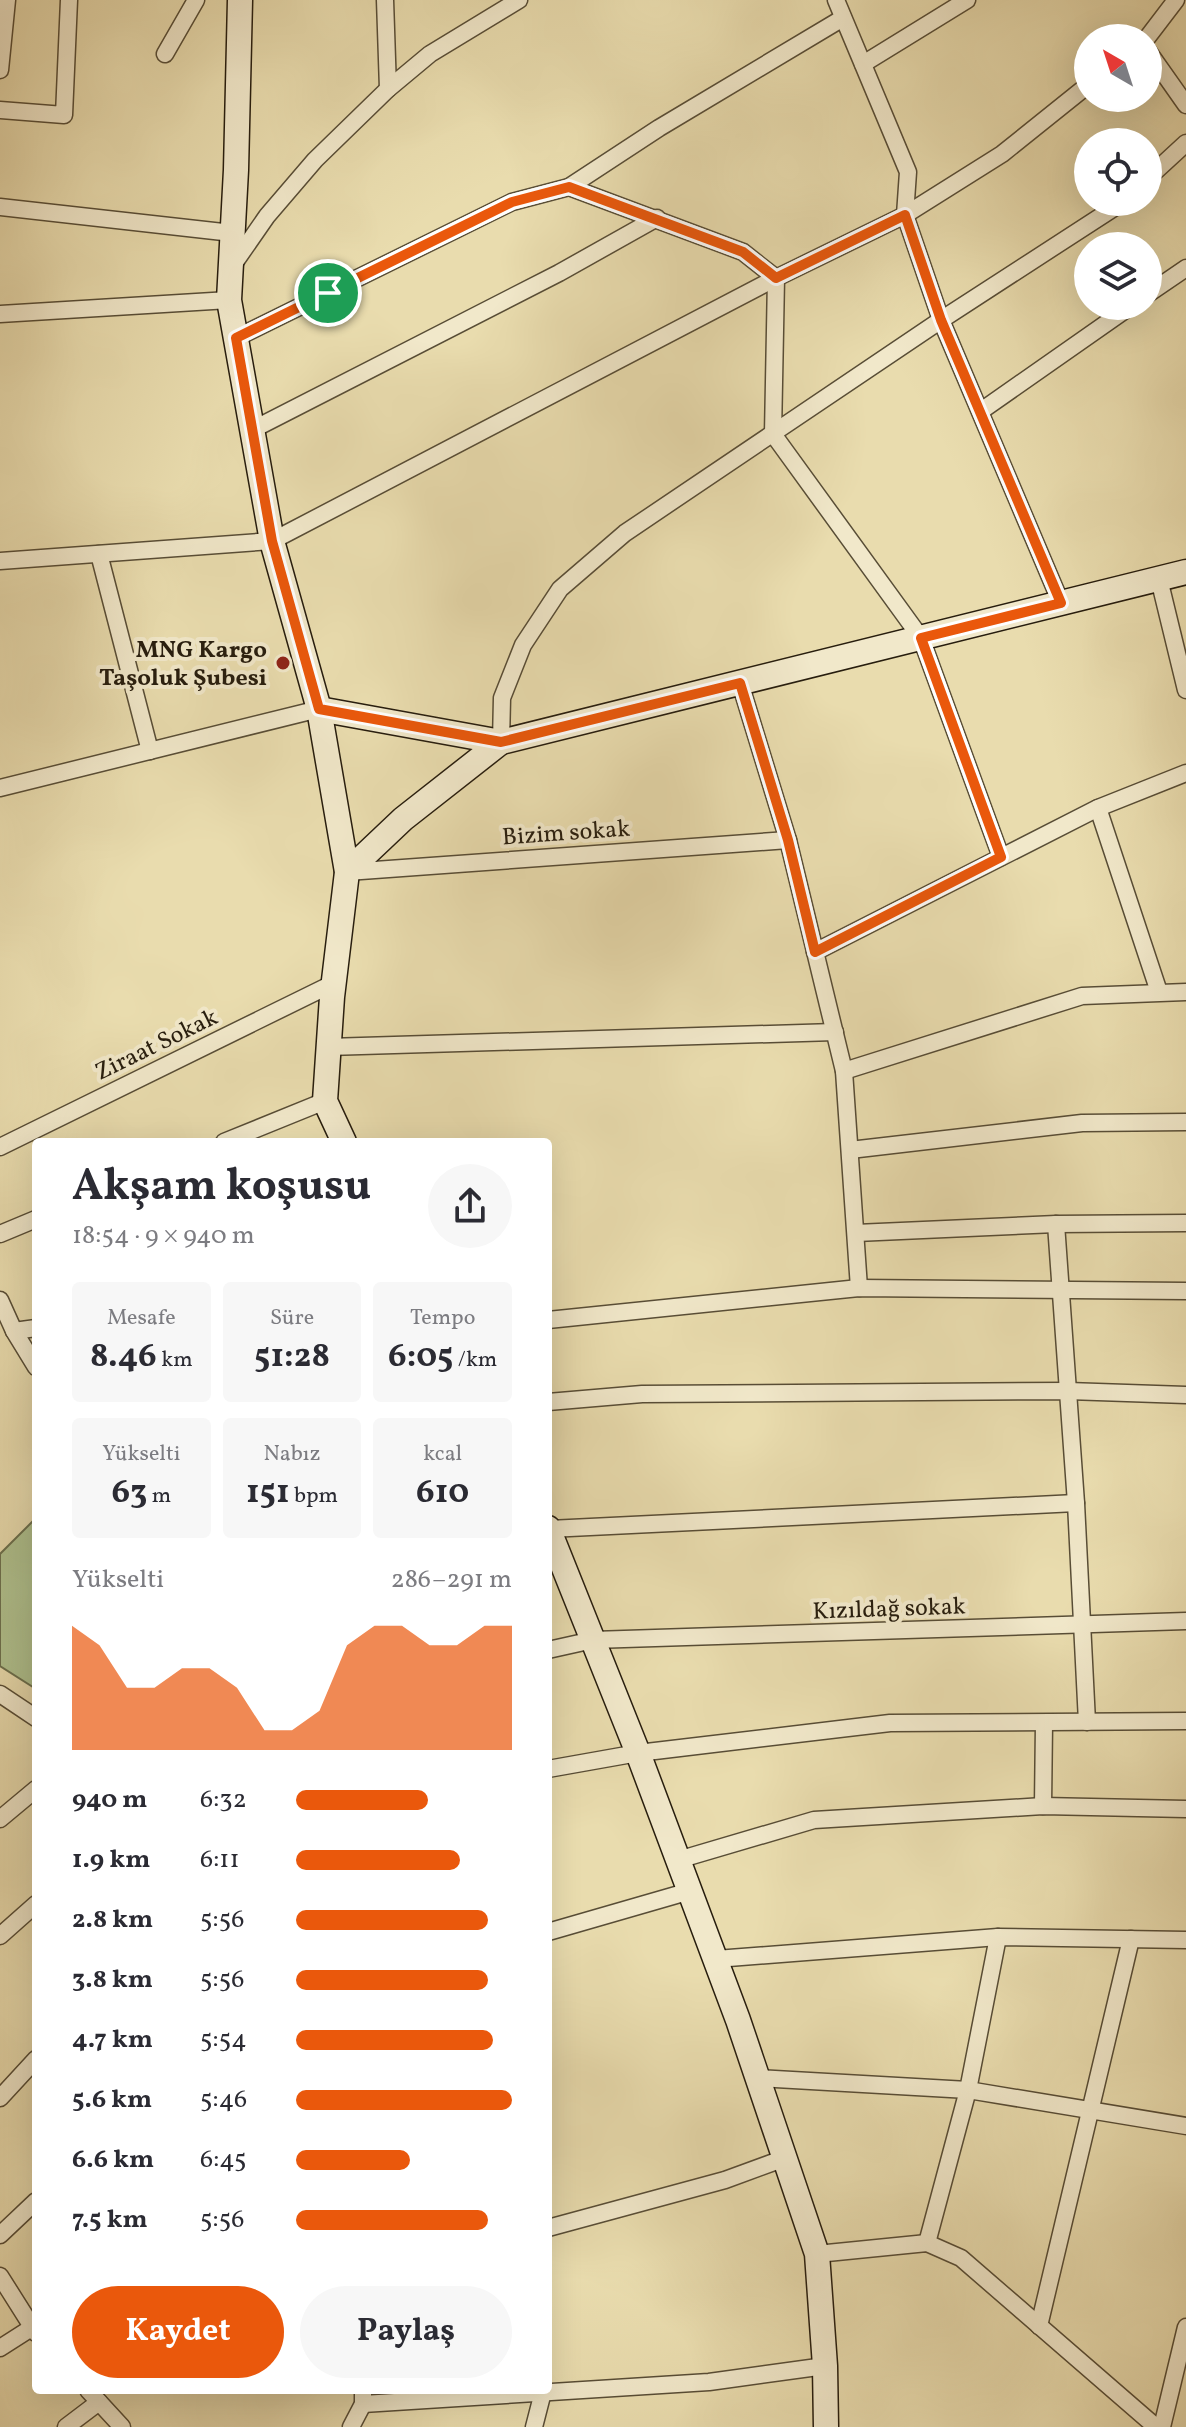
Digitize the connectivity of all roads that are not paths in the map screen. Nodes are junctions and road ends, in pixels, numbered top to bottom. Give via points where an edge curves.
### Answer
1 (7, 0) edge
2 (69, 0) edge
3 (196, 0) edge
4 (240, 0) edge
5 (385, 0) edge
6 (519, 0) edge
7 (836, 0) edge
8 (967, 0) edge
9 (1176, 0) edge
10 (843, 18) junction
11 (1158, 24) edge
12 (165, 54) dead end
13 (863, 64) junction
14 (0, 70) edge
15 (1162, 71) edge
16 (388, 89) junction
17 (1074, 96) edge
18 (1186, 105) edge
19 (0, 110) edge
20 (1186, 143) edge
21 (1162, 165) edge
22 (569, 187) junction
23 (0, 207) edge
24 (905, 215) junction
25 (1101, 216) edge
26 (657, 218) junction
27 (232, 233) junction
28 (1186, 268) edge
29 (230, 269) junction
30 (776, 278) junction
31 (1162, 284) edge
32 (229, 300) junction
33 (0, 314) edge
34 (941, 320) junction
35 (1111, 320) edge
36 (236, 338) junction
37 (981, 411) junction
38 (252, 430) junction
39 (773, 434) junction
40 (272, 541) junction
41 (99, 554) junction
42 (0, 561) edge
43 (1186, 572) edge
44 (1159, 579) junction
45 (1061, 603) junction
46 (921, 638) junction
47 (740, 683) junction
48 (1186, 690) edge
49 (319, 709) junction
50 (501, 742) junction
51 (150, 751) junction
52 (1186, 773) edge
53 (0, 788) edge
54 (1098, 808) junction
55 (788, 840) junction
56 (1001, 857) junction
57 (347, 872) junction
58 (815, 952) junction
59 (334, 983) junction
60 (1159, 992) junction
61 (1186, 992) edge
62 (835, 1032) junction
63 (328, 1047) junction
64 (844, 1071) junction
65 (325, 1101) junction
66 (1186, 1122) edge
67 (234, 1138) edge
68 (342, 1138) edge
69 (0, 1147) edge
70 (850, 1150) junction
71 (32, 1221) edge
72 (1186, 1223) edge
73 (1056, 1224) junction
74 (856, 1233) junction
75 (0, 1234) edge
76 (859, 1288) junction
77 (1061, 1290) junction
78 (1186, 1291) edge
79 (0, 1300) edge
80 (552, 1320) edge
81 (32, 1329) edge
82 (14, 1331) junction
83 (32, 1360) edge
84 (1068, 1391) junction
85 (1186, 1395) edge
86 (552, 1402) edge
87 (1076, 1503) junction
88 (552, 1536) edge
89 (552, 1543) edge
90 (1186, 1621) edge
91 (1083, 1626) junction
92 (593, 1640) junction
93 (552, 1649) edge
94 (0, 1694) edge
95 (32, 1715) edge
96 (1186, 1721) edge
97 (1087, 1722) junction
98 (1044, 1723) junction
99 (638, 1753) junction
100 (552, 1768) edge
101 (32, 1792) edge
102 (1043, 1806) junction
103 (1186, 1809) edge
104 (0, 1819) edge
105 (678, 1860) junction
106 (690, 1891) junction
107 (32, 1908) edge
108 (552, 1931) edge
109 (0, 1936) edge
110 (998, 1937) junction
111 (1131, 1939) junction
112 (1186, 1940) edge
113 (716, 1959) junction
114 (32, 2063) edge
115 (758, 2078) junction
116 (968, 2090) junction
117 (0, 2098) edge
118 (1090, 2109) junction
119 (1186, 2126) edge
120 (785, 2158) junction
121 (32, 2205) edge
122 (552, 2227) edge
123 (0, 2235) edge
124 (927, 2243) junction
125 (817, 2254) junction
126 (0, 2276) edge
127 (32, 2325) edge
128 (1039, 2326) junction
129 (1186, 2327) edge
130 (32, 2329) edge
131 (0, 2348) edge
132 (825, 2366) junction
133 (552, 2391) edge
134 (471, 2394) edge
135 (542, 2394) edge
136 (94, 2396) edge
137 (363, 2397) edge
138 (66, 2427) edge
139 (122, 2427) edge
140 (351, 2427) edge
141 (534, 2427) edge
142 (826, 2427) edge
143 (1156, 2427) edge
144 (1162, 2427) edge

1 - 14 street
2 - 19 street via 64,115
3 - 12 street
4 - 27 street
5 - 16 street
6 - 16 street via 430,54
7 - 10 street
8 - 13 street
9 - 11 street
10 - 13 street
10 - 22 street
13 - 24 street via 908,172
15 - 18 street
16 - 29 street via 315,160
17 - 24 street via 1002,154
20 - 21 street
22 - 26 street
22 - 36 street via 512,202
23 - 27 street
24 - 30 street
24 - 34 street
25 - 34 street
26 - 30 street via 743,252
26 - 38 street
27 - 29 street
28 - 31 street
29 - 32 street
30 - 39 street
30 - 40 street
32 - 33 street
32 - 36 street
34 - 37 street
34 - 39 street
35 - 37 street
36 - 38 street
37 - 45 street
38 - 40 street
39 - 46 street
39 - 50 street via 625,533 560,589 523,645 502,698
40 - 41 street
40 - 49 street
41 - 42 street
41 - 51 street
43 - 44 street
44 - 45 street
44 - 48 street
45 - 46 street
46 - 47 street
46 - 56 street
47 - 50 street
47 - 55 street
49 - 50 street
49 - 51 street
49 - 57 street
50 - 57 street via 403,819
51 - 53 street
52 - 54 street
54 - 56 street
54 - 60 street
55 - 57 street, Bizim sokak
55 - 58 street
56 - 58 street
57 - 59 street
58 - 62 street
59 - 63 street
59 - 69 street, Ziraat Sokak
60 - 61 street
60 - 64 street via 1082,996
62 - 63 street
62 - 64 street
63 - 65 street
64 - 70 street
65 - 67 street
65 - 68 street
66 - 70 street via 1082,1123
70 - 74 street
71 - 75 street
72 - 73 street
73 - 74 street
73 - 77 street
74 - 76 street
76 - 77 street
76 - 80 street
77 - 78 street
77 - 84 street
79 - 82 street
81 - 82 street
82 - 83 street
84 - 85 street
84 - 86 street via 642,1394
84 - 87 street
87 - 88 street
87 - 91 street
89 - 92 street
90 - 91 street, Kızıldağ sokak
91 - 92 street, Kızıldağ sokak
91 - 97 street
92 - 93 street, Kızıldağ sokak
92 - 99 street
94 - 95 street
96 - 97 street
97 - 98 street
98 - 99 street via 890,1723
98 - 102 street
99 - 100 street
99 - 105 street
101 - 104 street
102 - 103 street
102 - 105 street via 814,1820
105 - 106 street
106 - 108 street
106 - 113 street
107 - 109 street
110 - 111 street
110 - 113 street
110 - 116 street
111 - 112 street
111 - 118 street
113 - 115 street
114 - 117 street
115 - 116 street
115 - 120 street
116 - 118 street
116 - 124 street
118 - 119 street
118 - 128 street
120 - 122 street via 725,2180
120 - 125 street
121 - 123 street
124 - 125 street
124 - 128 street via 961,2258
125 - 132 street
126 - 127 street
128 - 143 street
129 - 144 street
130 - 131 street
132 - 133 street via 709,2382
132 - 142 street
134 - 137 street
135 - 141 street
136 - 138 street
136 - 139 street
137 - 140 street

